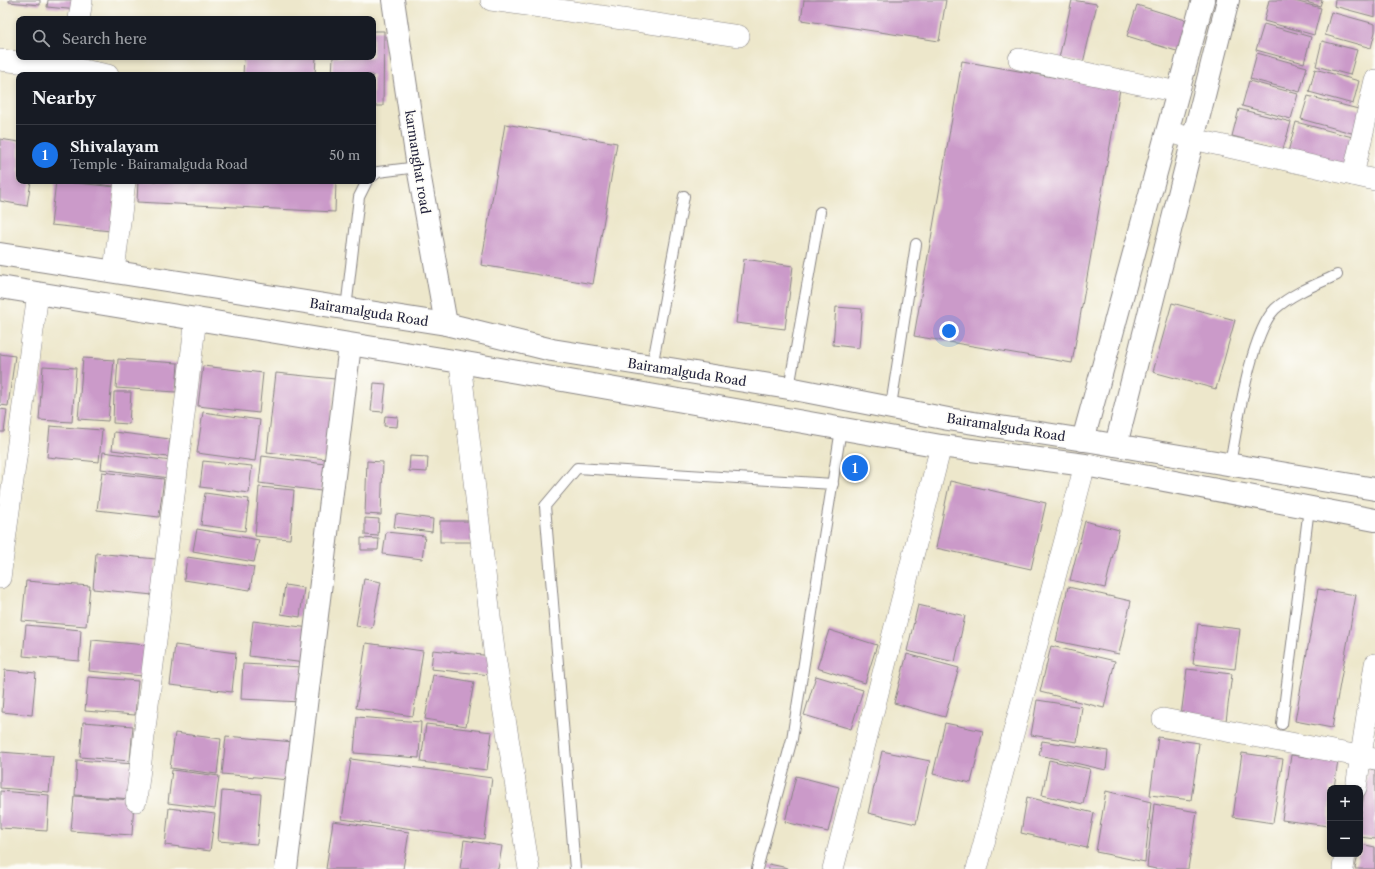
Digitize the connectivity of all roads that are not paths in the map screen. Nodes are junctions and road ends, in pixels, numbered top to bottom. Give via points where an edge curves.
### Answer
1 (82, 0) edge
2 (393, 0) edge
3 (491, 0) edge
4 (1203, 0) edge
5 (1228, 0) edge
6 (79, 16) edge
7 (739, 36) dead end
8 (1019, 59) dead end
9 (0, 60) edge
10 (74, 63) edge
11 (100, 72) edge
12 (1375, 80) edge
13 (1178, 92) junction
14 (1167, 131) junction
15 (1193, 139) junction
16 (418, 167) junction
17 (376, 174) edge
18 (1352, 175) junction
19 (1375, 180) edge
20 (125, 184) edge
21 (366, 184) edge
22 (684, 196) dead end
23 (820, 212) dead end
24 (916, 244) dead end
25 (0, 254) edge
26 (114, 271) junction
27 (1337, 275) dead end
28 (0, 287) edge
29 (38, 293) junction
30 (346, 309) junction
31 (196, 318) junction
32 (446, 324) junction
33 (350, 345) junction
34 (460, 362) junction
35 (652, 367) junction
36 (797, 389) junction
37 (891, 406) junction
38 (800, 421) junction
39 (841, 429) junction
40 (1083, 440) junction
41 (1116, 445) junction
42 (941, 446) junction
43 (1230, 464) junction
44 (1085, 465) junction
45 (832, 484) junction
46 (1375, 489) edge
47 (1309, 508) junction
48 (1375, 520) edge
49 (0, 578) edge
50 (1375, 664) edge
51 (1163, 719) dead end
52 (1282, 724) dead end
53 (1368, 758) edge
54 (1357, 785) edge
55 (136, 801) dead end
56 (1345, 857) edge
57 (286, 869) edge
58 (529, 869) edge
59 (575, 869) edge
60 (757, 869) edge
61 (833, 869) edge
62 (977, 869) edge
63 (1343, 869) edge

1 - 6 street
2 - 16 main road, karmanghat road
3 - 7 street
4 - 13 main road
5 - 15 main road
8 - 13 street
9 - 10 street
10 - 11 street
12 - 18 street
13 - 14 main road
14 - 15 street
14 - 40 main road
15 - 18 street
15 - 41 main road
16 - 17 lane
16 - 32 main road, karmanghat road
18 - 19 street
20 - 26 street
21 - 30 lane via 359,197
22 - 35 lane
23 - 36 lane
24 - 37 lane
25 - 26 main road, Bairamalguda Road
26 - 30 main road, Bairamalguda Road
27 - 43 lane via 1294,294 1274,310 1264,326 1242,397
28 - 29 main road, Bairamalguda Road
29 - 31 main road, Bairamalguda Road
29 - 49 street
30 - 32 main road, Bairamalguda Road
31 - 33 main road, Bairamalguda Road
31 - 55 street
32 - 35 main road, Bairamalguda Road via 552,350
33 - 34 main road, Bairamalguda Road
33 - 57 main road
34 - 38 main road, Bairamalguda Road
34 - 58 street via 494,650
35 - 36 main road, Bairamalguda Road
36 - 37 main road, Bairamalguda Road
36 - 38 main road
37 - 40 main road, Bairamalguda Road via 948,419
38 - 39 main road, Bairamalguda Road
39 - 42 main road, Bairamalguda Road
39 - 45 lane
40 - 41 main road, Bairamalguda Road
41 - 43 main road, Bairamalguda Road
42 - 44 main road, Bairamalguda Road
42 - 61 street
43 - 46 main road, Bairamalguda Road
44 - 47 main road, Bairamalguda Road
44 - 62 street
45 - 59 lane via 577,468 545,506
45 - 60 lane via 792,739
47 - 48 main road, Bairamalguda Road
47 - 52 lane
50 - 53 street
51 - 53 street
53 - 54 street
56 - 63 street

